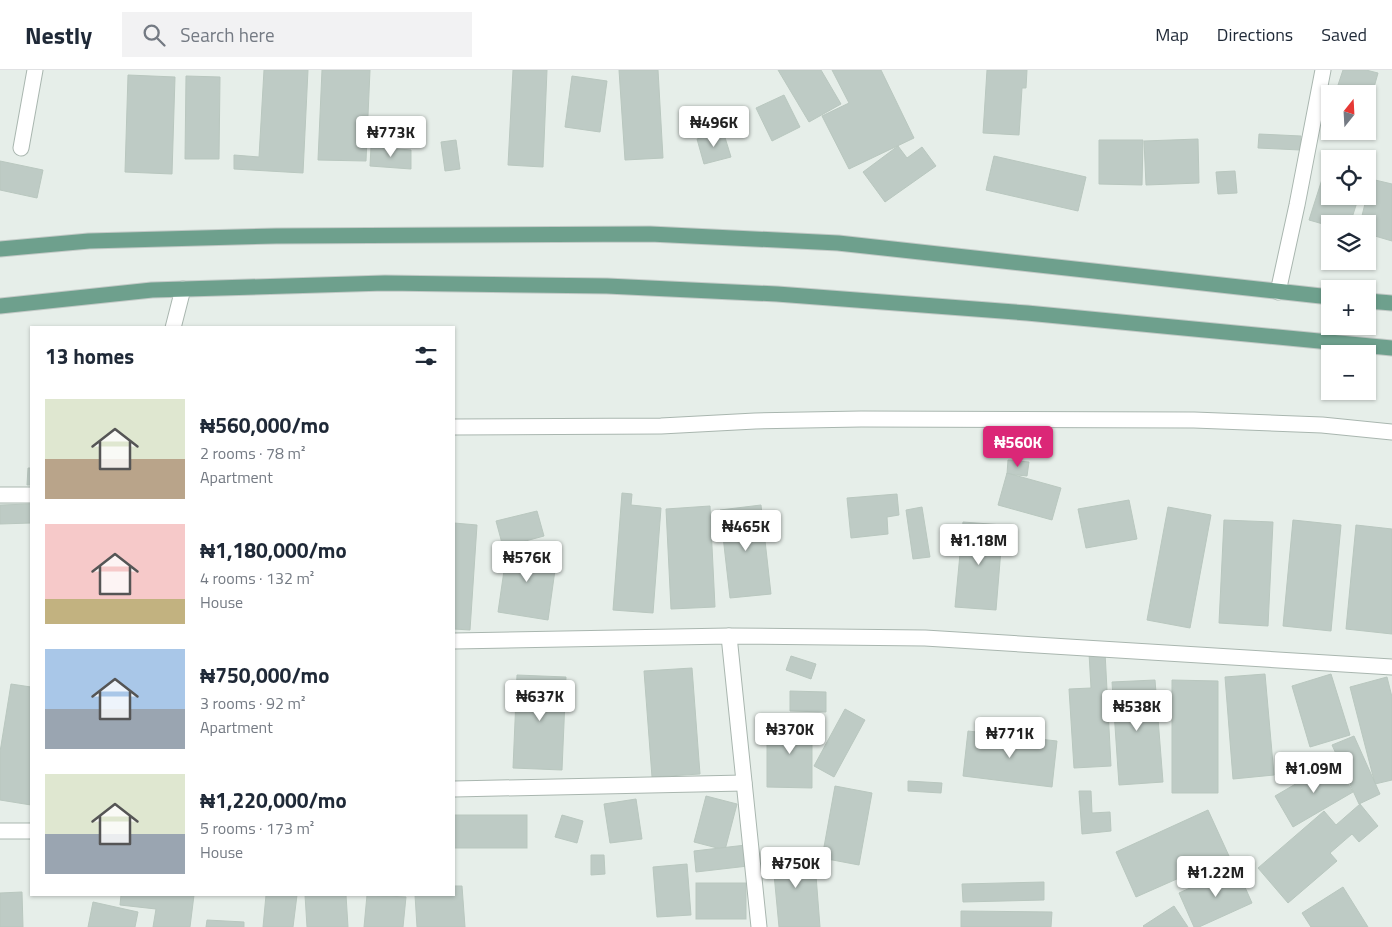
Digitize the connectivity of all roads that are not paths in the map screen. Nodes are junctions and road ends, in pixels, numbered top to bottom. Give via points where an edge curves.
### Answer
1 (35, 70) edge
2 (1323, 70) edge
3 (21, 148) dead end
4 (0, 249) edge
5 (183, 289) junction
6 (1278, 292) junction
7 (1321, 296) edge
8 (1376, 301) edge
9 (1392, 303) edge
10 (0, 306) edge
11 (174, 326) edge
12 (1392, 348) edge
13 (455, 427) edge
14 (1392, 432) edge
15 (0, 494) edge
16 (30, 495) edge
17 (729, 636) junction
18 (455, 641) edge
19 (1392, 667) edge
20 (744, 783) junction
21 (455, 789) edge
22 (0, 831) edge
23 (30, 832) edge
24 (759, 927) edge

1 - 3 street
2 - 6 street
4 - 6 main road via 89,241 276,236 650,234 838,243
5 - 10 main road
5 - 11 street
5 - 12 main road via 385,283 607,286 768,294 1027,314
6 - 7 main road
8 - 9 main road
13 - 14 street via 661,426 861,419 1194,420 1322,425
15 - 16 street
17 - 18 street
17 - 19 street via 925,638
17 - 20 street
20 - 21 street
20 - 24 street
22 - 23 street

